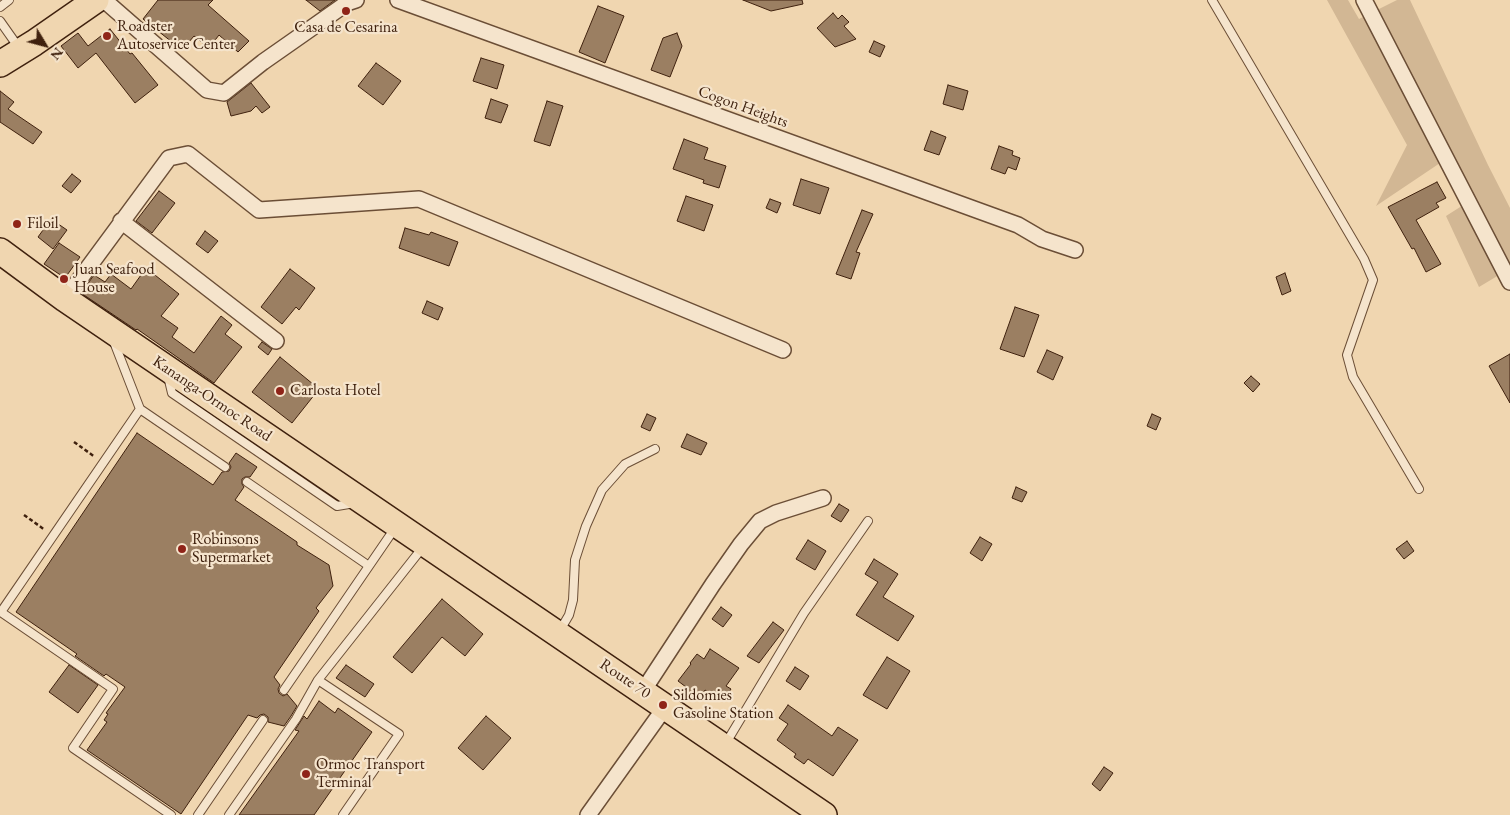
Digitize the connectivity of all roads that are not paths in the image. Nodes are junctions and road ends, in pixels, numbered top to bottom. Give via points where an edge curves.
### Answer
1 (9, 0) edge
2 (96, 0) edge
3 (104, 0) edge
4 (356, 0) edge
5 (398, 0) edge
6 (1212, 0) edge
7 (1364, 0) edge
8 (0, 7) edge
9 (0, 21) edge
10 (6, 61) edge
11 (121, 221) junction
12 (1075, 250) dead end
13 (0, 251) edge
14 (1510, 282) edge
15 (65, 299) junction
16 (110, 329) junction
17 (276, 341) dead end
18 (783, 350) dead end
19 (140, 409) junction
20 (655, 449) dead end
21 (226, 467) dead end
22 (247, 482) dead end
23 (1419, 489) dead end
24 (823, 498) dead end
25 (868, 521) dead end
26 (398, 524) junction
27 (426, 544) junction
28 (369, 566) junction
29 (558, 633) junction
30 (318, 680) junction
31 (284, 690) dead end
32 (643, 691) junction
33 (666, 706) junction
34 (264, 720) dead end
35 (724, 747) junction
36 (171, 815) edge
37 (198, 815) edge
38 (229, 815) edge
39 (343, 815) edge
40 (588, 815) edge
41 (824, 815) edge

1 - 8 lane
2 - 10 highway
3 - 4 street via 207,90 224,93 295,39
5 - 12 street, Cogon Heights via 1018,225 1042,239
6 - 23 lane via 1364,259 1372,280 1347,355 1353,377
7 - 14 street
9 - 10 lane
11 - 15 street
11 - 17 street
11 - 18 street via 169,158 188,154 259,210 419,200
13 - 15 highway, Kananga-Ormoc Road
15 - 16 highway, Kananga-Ormoc Road
16 - 19 lane
16 - 26 highway, Kananga-Ormoc Road
19 - 21 lane
19 - 36 lane via 1,612 113,689 73,748
20 - 29 lane via 625,464 602,490 575,560 574,600
22 - 28 lane
24 - 32 street via 760,521 713,584
25 - 35 lane via 804,613
26 - 27 highway, Kananga-Ormoc Road
26 - 28 lane
27 - 29 highway, Route 70
27 - 30 lane
28 - 31 lane
29 - 32 highway, Route 70
30 - 38 lane via 296,719
30 - 39 lane via 399,734
32 - 33 highway, Route 70
33 - 35 highway, Route 70
33 - 40 street
34 - 37 lane
35 - 41 highway, Route 70

